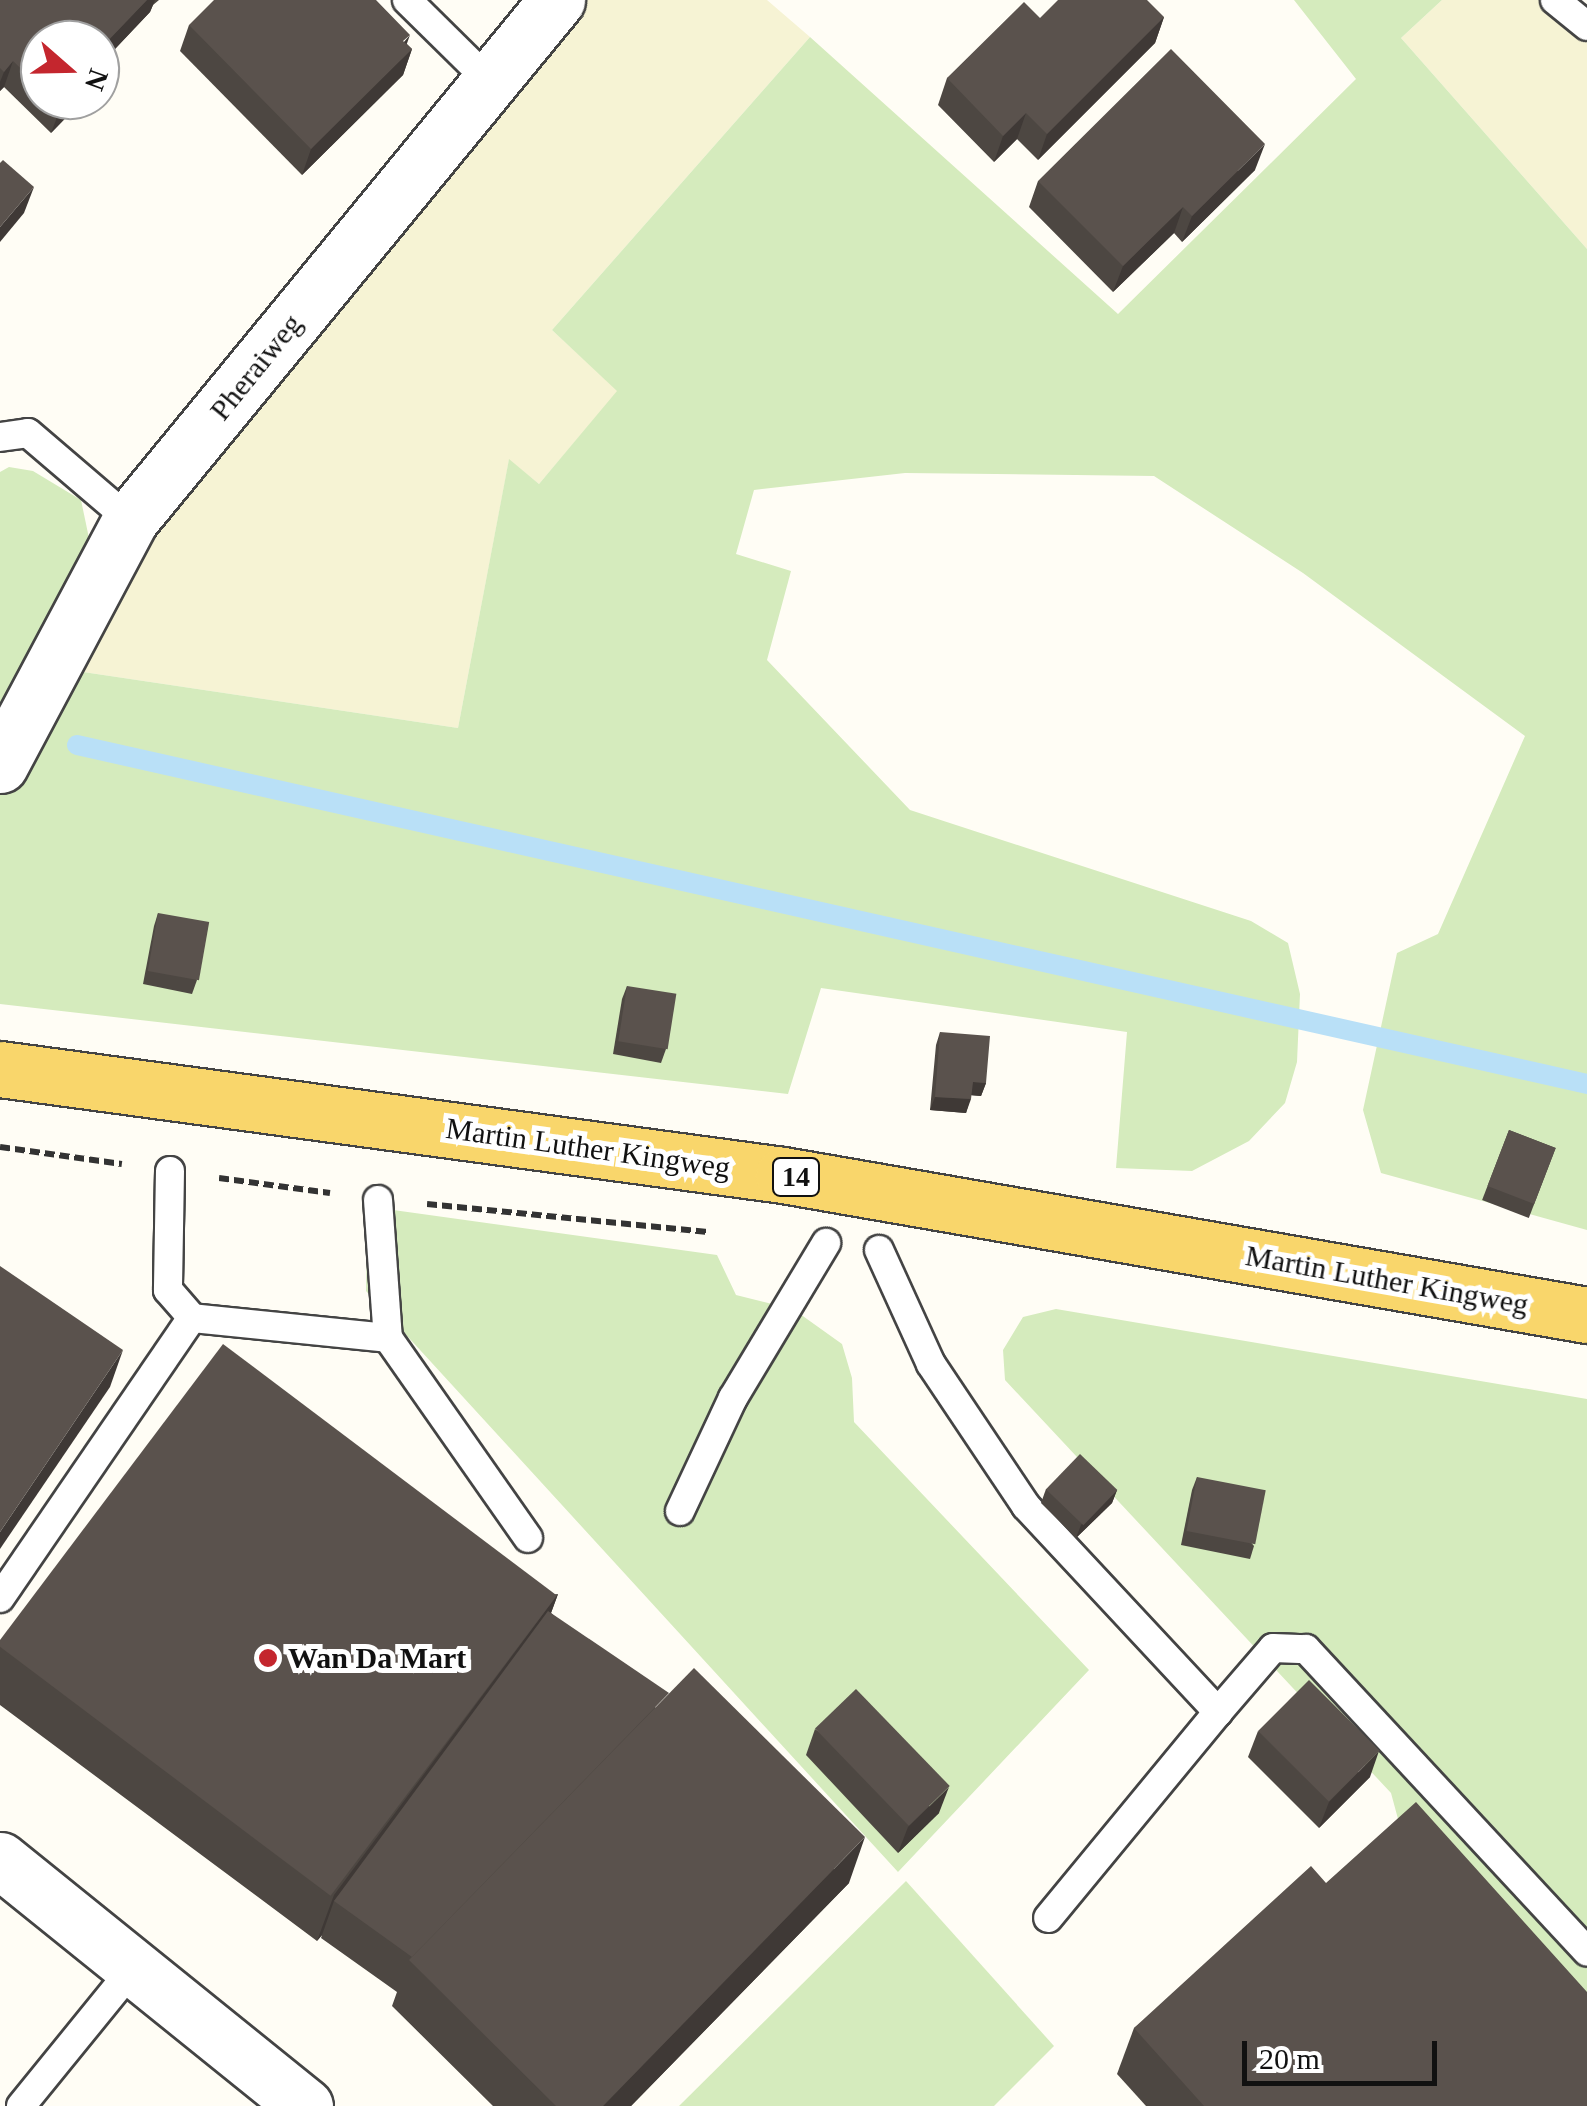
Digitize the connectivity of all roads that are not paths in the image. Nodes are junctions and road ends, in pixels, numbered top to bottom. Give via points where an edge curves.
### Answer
1 (407, 0) edge
2 (556, 0) edge
3 (1555, 0) edge
4 (1587, 26) edge
5 (488, 80) junction
6 (0, 437) edge
7 (130, 520) junction
8 (0, 765) edge
9 (0, 1069) edge
10 (170, 1171) dead end
11 (378, 1200) dead end
12 (826, 1243) dead end
13 (880, 1250) dead end
14 (1587, 1315) edge
15 (192, 1318) junction
16 (388, 1338) junction
17 (680, 1512) dead end
18 (528, 1538) dead end
19 (0, 1598) edge
20 (1218, 1712) junction
21 (0, 1860) edge
22 (1048, 1918) dead end
23 (1587, 1951) edge
24 (134, 1967) junction
25 (21, 2106) edge
26 (304, 2106) edge

1 - 5 lane
2 - 5 street, Pheraiweg
3 - 4 lane
5 - 7 street, Pheraiweg
6 - 7 lane via 28,433
7 - 8 street, Pheraiweg
9 - 14 main road, Martin Luther Kingweg / 14 via 783,1175
10 - 15 lane via 168,1290
11 - 16 lane
12 - 17 lane via 733,1398
13 - 20 lane via 931,1364 1026,1506
15 - 16 lane
15 - 19 lane
16 - 18 lane
20 - 22 lane
20 - 23 lane via 1273,1648 1306,1649
21 - 24 street
24 - 25 lane
24 - 26 street

